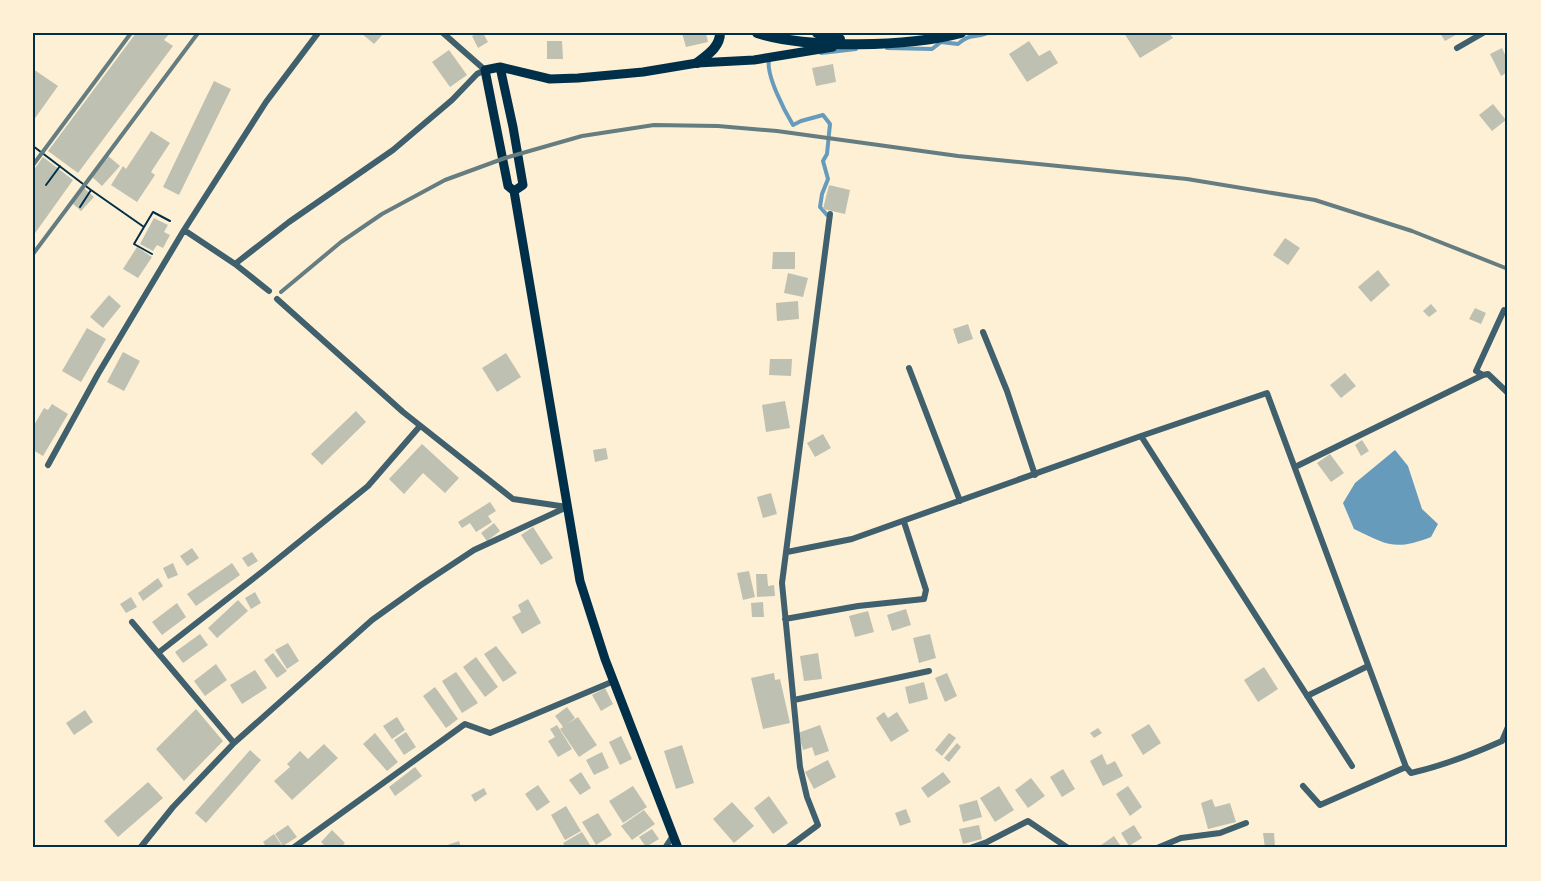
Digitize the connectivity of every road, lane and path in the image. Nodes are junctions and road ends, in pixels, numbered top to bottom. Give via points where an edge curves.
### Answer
1 (318, 33) edge
2 (443, 33) edge
3 (720, 33) edge
4 (757, 33) edge
5 (818, 33) edge
6 (961, 33) edge
7 (1483, 33) edge
8 (855, 43) junction
9 (1457, 48) dead end
10 (697, 63) junction
11 (500, 67) junction
12 (485, 70) junction
13 (33, 146) edge
14 (60, 166) junction
15 (46, 185) dead end
16 (91, 190) junction
17 (514, 191) junction
18 (80, 207) dead end
19 (830, 214) dead end
20 (170, 221) dead end
21 (144, 227) junction
22 (184, 230) junction
23 (152, 254) dead end
24 (235, 264) junction
25 (269, 291) dead end
26 (278, 299) dead end
27 (1504, 310) dead end
28 (983, 332) dead end
29 (909, 368) dead end
30 (1484, 375) junction
31 (1508, 393) edge
32 (420, 426) junction
33 (1141, 436) junction
34 (48, 465) dead end
35 (1295, 467) junction
36 (1035, 475) junction
37 (960, 501) junction
38 (567, 507) junction
39 (904, 522) junction
40 (787, 552) junction
41 (785, 619) junction
42 (132, 622) dead end
43 (158, 653) junction
44 (1368, 666) junction
45 (929, 671) dead end
46 (614, 681) junction
47 (1307, 696) junction
48 (794, 700) junction
49 (1508, 727) edge
50 (234, 743) junction
51 (1505, 744) edge
52 (1352, 766) dead end
53 (1406, 767) junction
54 (1303, 786) dead end
55 (1246, 823) dead end
56 (673, 836) junction
57 (140, 848) edge
58 (293, 848) edge
59 (665, 848) edge
60 (678, 848) edge
61 (787, 848) edge
62 (970, 848) edge
63 (1068, 848) edge
64 (1159, 848) edge

1 - 22 street via 266,102
2 - 12 street
3 - 10 highway via 715,48
4 - 8 highway via 776,39
5 - 8 highway
6 - 8 highway via 910,42
7 - 9 street
8 - 10 main road via 754,60
10 - 11 main road via 643,72 550,79
11 - 12 main road
11 - 17 main road via 523,185
12 - 17 main road via 508,186
12 - 24 street via 393,150
13 - 14 path
14 - 15 path
14 - 16 path
16 - 18 path
16 - 21 path
17 - 38 main road
19 - 40 street
20 - 21 path via 153,212
21 - 23 path via 134,244
22 - 24 street
22 - 34 street
24 - 25 street
26 - 32 street
27 - 30 street via 1476,371
28 - 36 street
29 - 37 street
30 - 31 street via 1488,374
30 - 35 street
32 - 38 street via 513,499
32 - 43 street via 368,486
33 - 35 street via 1267,393
33 - 36 street
33 - 47 street
35 - 44 street
36 - 37 street
37 - 39 street
38 - 46 main road via 580,581
38 - 50 street via 474,550 411,592 372,620
39 - 40 street via 852,539
39 - 41 street via 926,590 924,599
40 - 41 street via 782,583
41 - 48 street
42 - 43 street
43 - 50 street
44 - 47 street
44 - 53 street
45 - 48 street
46 - 56 main road
46 - 58 street via 490,733 465,724
47 - 52 street
48 - 61 street via 800,767 818,825
49 - 51 street
50 - 57 street
51 - 53 street via 1430,769 1411,773
53 - 54 street via 1320,805
55 - 64 street via 1220,833 1181,838
56 - 59 street
56 - 60 main road
62 - 63 street via 1028,820

